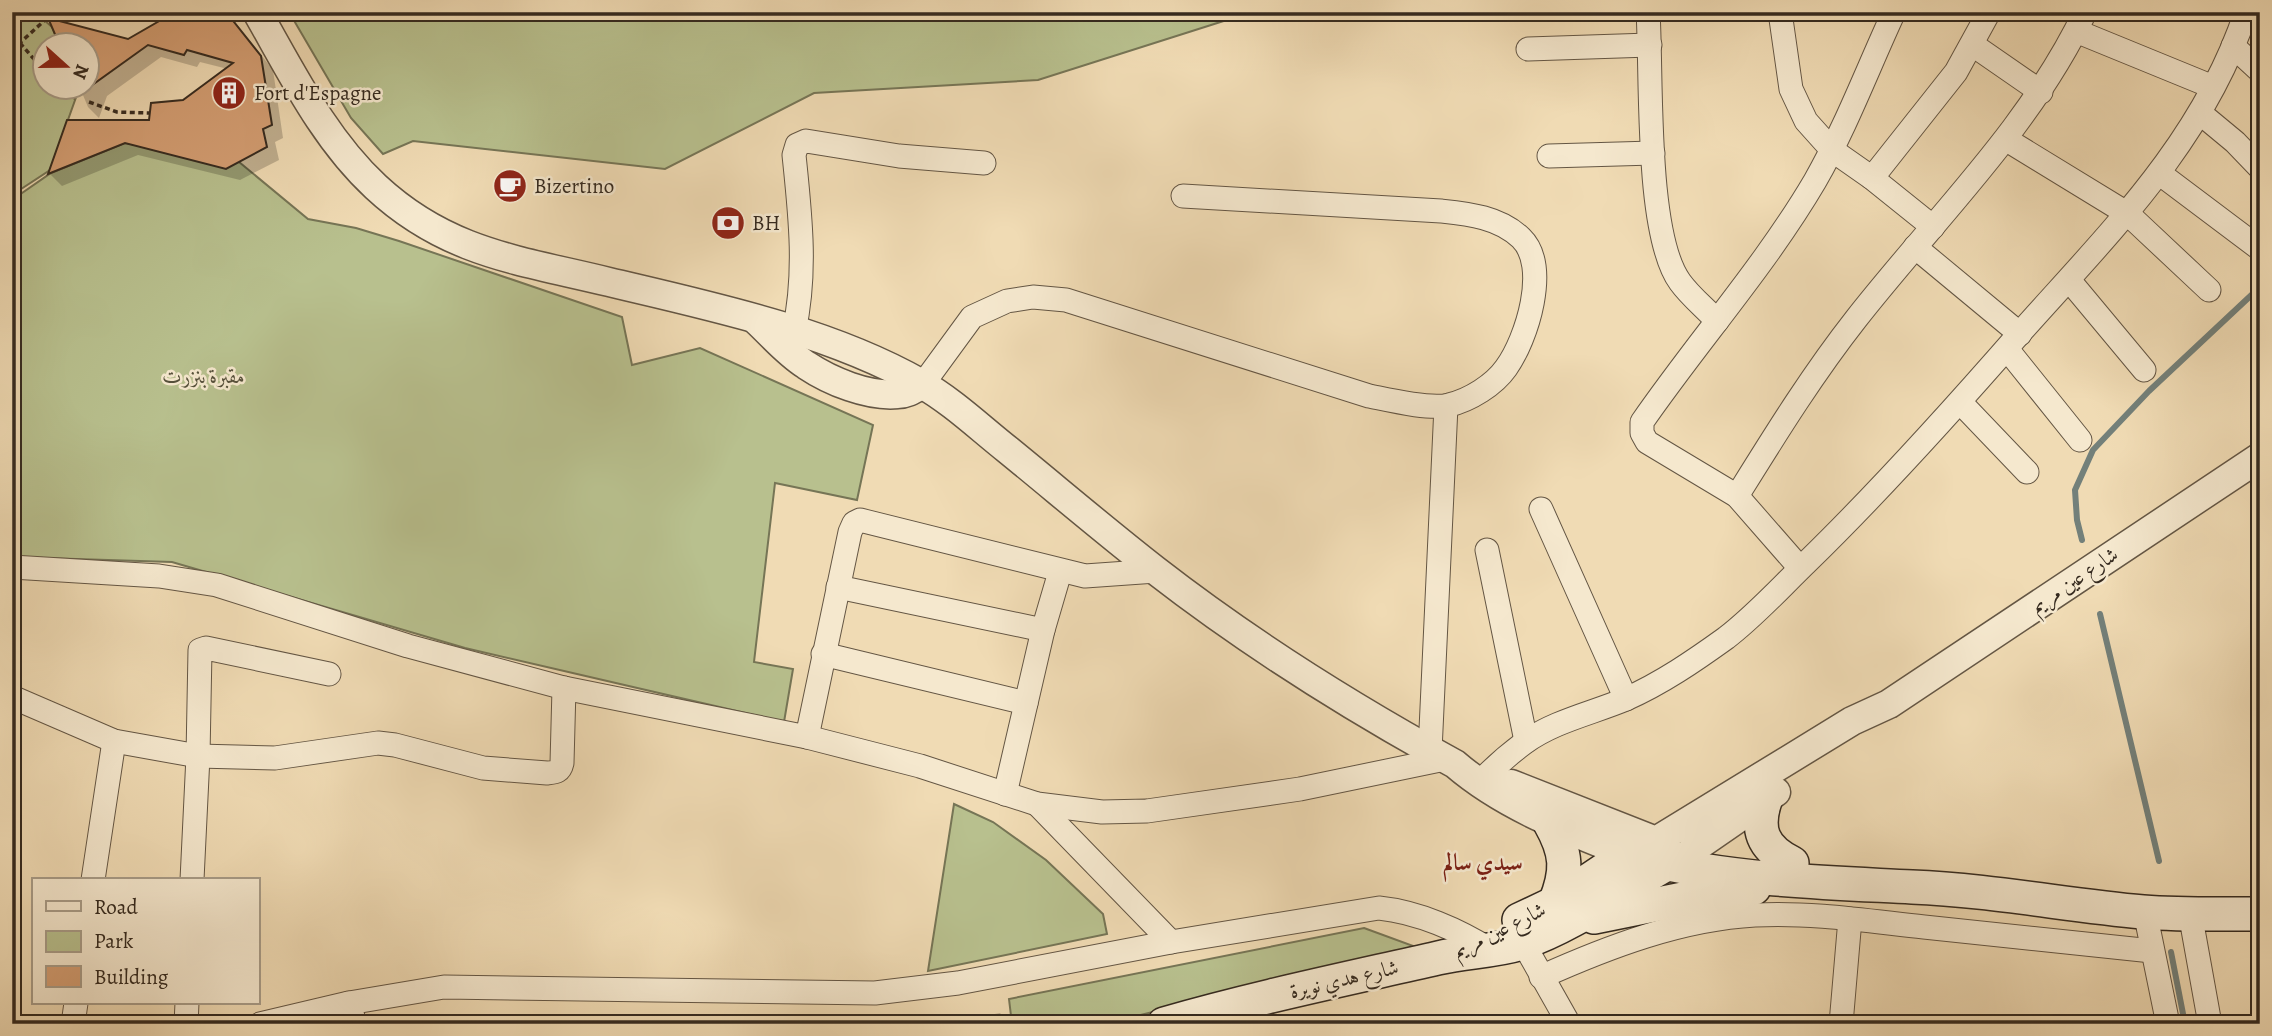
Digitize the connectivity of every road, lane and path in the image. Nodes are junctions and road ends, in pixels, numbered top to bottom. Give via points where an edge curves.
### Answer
1 (257, 12) edge
2 (1648, 12) edge
3 (1780, 12) edge
4 (1894, 12) edge
5 (1989, 12) edge
6 (2246, 12) edge
7 (44, 21) dead end
8 (2081, 22) edge
9 (20, 43) junction
10 (1650, 45) junction
11 (1973, 45) junction
12 (2233, 46) junction
13 (1528, 49) dead end
14 (12, 50) edge
15 (32, 57) edge
16 (2260, 71) edge
17 (2213, 88) junction
18 (2041, 92) junction
19 (89, 102) dead end
20 (150, 113) dead end
21 (2200, 113) junction
22 (2007, 140) junction
23 (1832, 150) junction
24 (1653, 153) junction
25 (1549, 156) dead end
26 (984, 163) dead end
27 (2260, 168) edge
28 (2159, 173) junction
29 (1872, 178) junction
30 (1182, 197) dead end
31 (2128, 214) junction
32 (1933, 228) junction
33 (1915, 247) junction
34 (2260, 250) edge
35 (2069, 280) junction
36 (2209, 290) dead end
37 (755, 319) junction
38 (1717, 321) junction
39 (794, 331) junction
40 (2013, 341) junction
41 (2144, 370) dead end
42 (922, 384) junction
43 (1961, 402) junction
44 (1446, 406) junction
45 (2080, 440) dead end
46 (2260, 457) edge
47 (2027, 472) dead end
48 (1737, 496) junction
49 (1541, 509) dead end
50 (1487, 551) dead end
51 (12, 567) edge
52 (1800, 568) junction
53 (1156, 570) junction
54 (1060, 572) junction
55 (838, 587) junction
56 (1044, 630) junction
57 (823, 654) junction
58 (329, 674) dead end
59 (564, 688) junction
60 (12, 697) edge
61 (1626, 699) junction
62 (1026, 703) junction
63 (1889, 704) junction
64 (807, 737) junction
65 (114, 741) junction
66 (1526, 741) junction
67 (198, 756) junction
68 (1443, 758) junction
69 (1483, 779) junction
70 (1004, 794) junction
71 (1766, 798) junction
72 (1724, 800) junction
73 (1037, 804) junction
74 (1600, 820) junction
75 (1550, 823) junction
76 (1660, 853) junction
77 (1803, 872) junction
78 (93, 878) edge
79 (192, 878) edge
80 (2146, 912) junction
81 (2190, 913) junction
82 (1560, 914) junction
83 (2260, 914) edge
84 (1850, 919) junction
85 (1500, 939) junction
86 (1171, 942) junction
87 (2152, 951) junction
88 (1444, 956) joint
89 (1541, 977) junction
90 (76, 1004) edge
91 (187, 1004) edge
92 (352, 1014) edge
93 (73, 1024) edge
94 (186, 1024) edge
95 (260, 1024) edge
96 (1164, 1024) edge
97 (1569, 1024) edge
98 (1841, 1024) edge
99 (2168, 1024) edge
100 (2210, 1024) edge

1 - 37 street via 344,154 377,188 424,224 469,247 504,258
2 - 10 street
3 - 23 street via 1791,89 1806,121
4 - 23 street
5 - 11 street
6 - 12 street
7 - 9 path
8 - 17 street
8 - 18 street
9 - 14 path
9 - 15 path
10 - 13 street
10 - 24 street
11 - 18 street
11 - 29 street
12 - 16 street
12 - 17 street
17 - 21 street
18 - 22 street
19 - 20 path via 117,112
21 - 27 street
21 - 28 street
22 - 31 street
22 - 32 street
23 - 29 street
23 - 38 street
24 - 25 street
24 - 38 street via 1660,226 1671,265 1680,282
26 - 39 street via 806,142 797,145 802,273
28 - 31 street
28 - 34 street
29 - 32 street
30 - 44 street via 1475,215 1500,223 1521,238 1532,254 1536,275 1528,319 1517,346 1506,368 1485,388
31 - 35 street
31 - 36 street
32 - 33 street
33 - 40 street
33 - 48 street via 1800,395
35 - 40 street
35 - 41 street
37 - 39 street
37 - 42 street via 805,365 838,381 887,394 907,393
38 - 48 street via 1642,422 1642,433 1655,448
39 - 42 street
40 - 43 street
40 - 45 street
42 - 44 street via 972,317 1007,301 1033,297 1066,300 1369,396
42 - 53 street
43 - 47 street
43 - 52 street
44 - 68 street
46 - 63 street, شارع عين مريم
48 - 52 street
49 - 61 street
50 - 66 street
51 - 59 street via 159,576 217,585 408,646
52 - 61 street via 1729,636 1671,677
53 - 54 street via 1085,576
53 - 68 street via 1290,667
54 - 55 street via 860,520 850,532
54 - 56 street
55 - 56 street
55 - 57 street
56 - 62 street
57 - 62 street
57 - 64 street
58 - 67 street via 202,648
59 - 64 street
59 - 67 street via 562,763 557,772 483,768 378,743 275,758
60 - 65 street
61 - 66 street
62 - 70 street
63 - 71 street, شارع عين مريم via 1859,732
63 - 72 street, شارع عين مريم
64 - 70 street via 920,766
65 - 67 street
65 - 78 street
66 - 69 street
67 - 79 street
68 - 69 street
68 - 73 street via 1300,789 1147,811 1102,813
69 - 74 street
69 - 75 street
70 - 73 street
71 - 76 street, شارع عين مريم
71 - 77 main road via 1761,829 1767,844
72 - 74 street via 1663,817
72 - 76 street, شارع عين مريم
73 - 86 street
74 - 76 street
75 - 76 street
75 - 82 main road via 1561,841 1565,862
76 - 77 main road
76 - 82 main road, شارع عين مريم
77 - 80 main road via 1877,887
77 - 82 main road via 1688,898
80 - 81 main road
80 - 87 street
81 - 83 main road
81 - 100 street
82 - 85 main road, شارع عين مريم
84 - 87 street
84 - 89 street via 1753,915 1705,922 1595,953
84 - 98 street
85 - 86 street via 1379,908
85 - 88 main road, شارع عين مريم
85 - 89 street
86 - 92 street via 958,983 875,993 443,987
87 - 99 street
88 - 96 main road, شارع هدي نويرة
89 - 97 street
90 - 93 street
91 - 94 street
92 - 95 street

